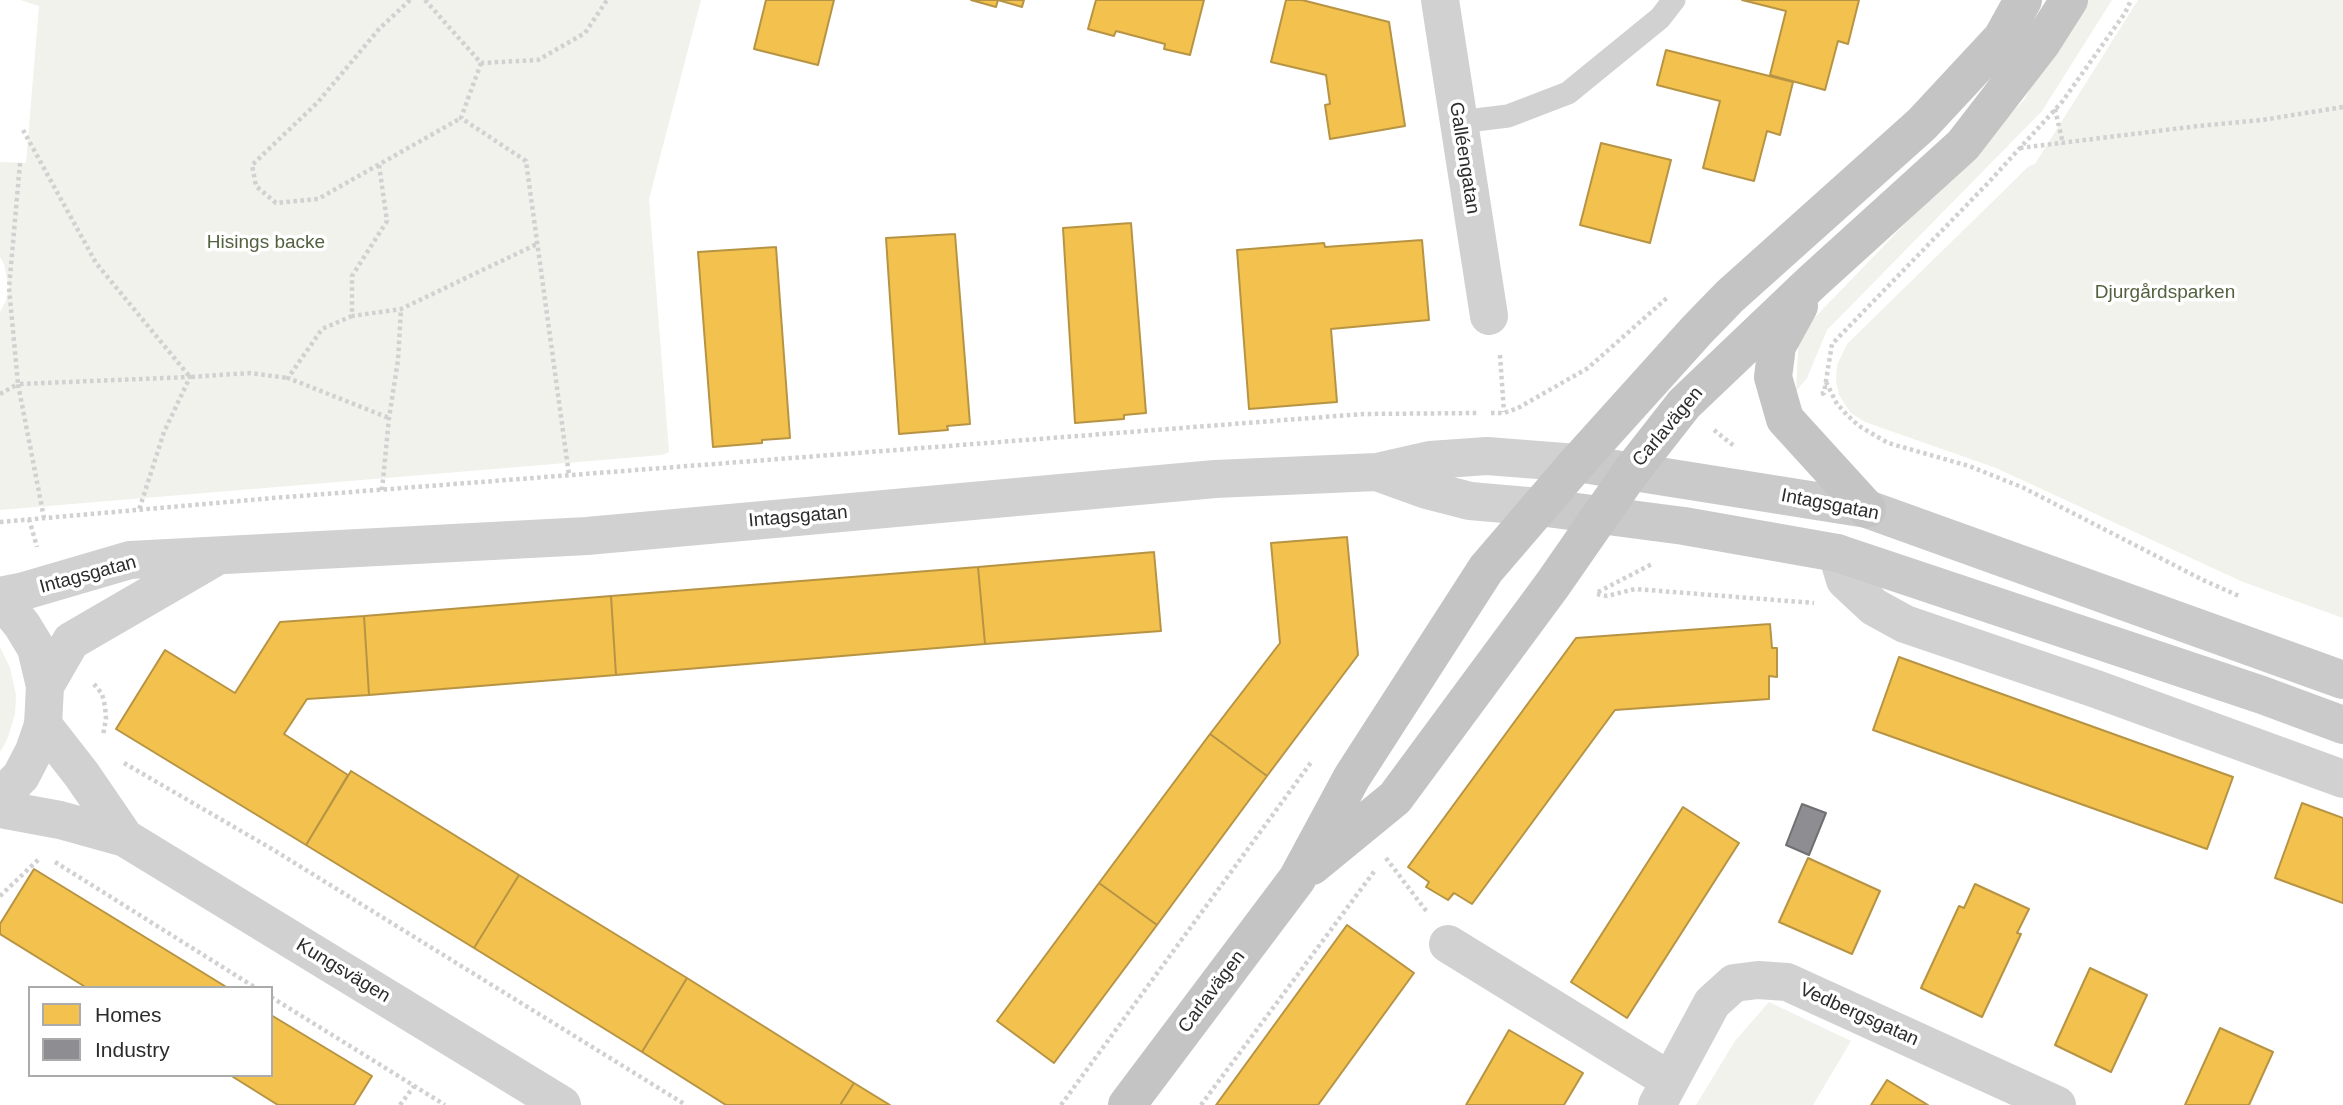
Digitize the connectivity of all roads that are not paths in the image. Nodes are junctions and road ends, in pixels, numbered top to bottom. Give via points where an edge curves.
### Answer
1 (1440, 0) edge
2 (1674, 0) edge
3 (2023, 0) edge
4 (2069, 0) edge
5 (1459, 122) junction
6 (1812, 282) junction
7 (1489, 316) road end
8 (1577, 463) junction
9 (1377, 472) junction
10 (1630, 473) junction
11 (1539, 508) junction
12 (1867, 509) junction
13 (1601, 514) junction
14 (1836, 553) junction
15 (218, 556) junction
16 (0, 597) edge
17 (2343, 680) edge
18 (45, 686) junction
19 (43, 725) junction
20 (2343, 725) edge
21 (2343, 779) edge
22 (0, 799) edge
23 (0, 809) edge
24 (125, 838) junction
25 (1297, 879) junction
26 (1448, 944) road end
27 (1663, 1093) edge
28 (562, 1105) edge
29 (1127, 1105) edge
30 (2057, 1105) edge

1 - 5 street, Galléengatan
2 - 5 lane via 1660,18 1568,93 1508,116
3 - 8 main road, Carlavägen via 2002,38 1922,124 1730,296
4 - 6 main road, Carlavägen via 1963,145
5 - 7 street, Galléengatan
6 - 10 main road, Carlavägen via 1684,404
6 - 12 main road via 1777,346 1773,377 1785,419
8 - 9 street, Intagsgatan via 1487,456 1430,460
8 - 10 main road, Intagsgatan
8 - 11 main road, Carlavägen
9 - 11 street, Intagsgatan via 1470,501
9 - 15 street, Intagsgatan via 1215,479 587,536
10 - 12 main road, Intagsgatan
10 - 13 main road, Carlavägen
11 - 13 main road, Intagsgatan
11 - 25 main road, Carlavägen via 1479,581 1352,777
12 - 17 main road, Intagsgatan
13 - 14 main road, Intagsgatan
13 - 25 main road, Carlavägen via 1395,798
14 - 20 main road, Intagsgatan
14 - 21 street via 1845,580 1874,607 1905,624
15 - 16 street, Intagsgatan via 130,560
15 - 18 street, Intagsgatan via 71,641
16 - 18 street via 36,649
18 - 19 street
19 - 22 street via 21,776
19 - 24 street, Kungsvägen
23 - 24 street, Kungsvägen
24 - 28 street, Kungsvägen
25 - 29 main road, Carlavägen
26 - 27 street, Vedbergsgatan
27 - 30 street, Vedbergsgatan via 1712,1003 1734,984 1758,980 1787,982

